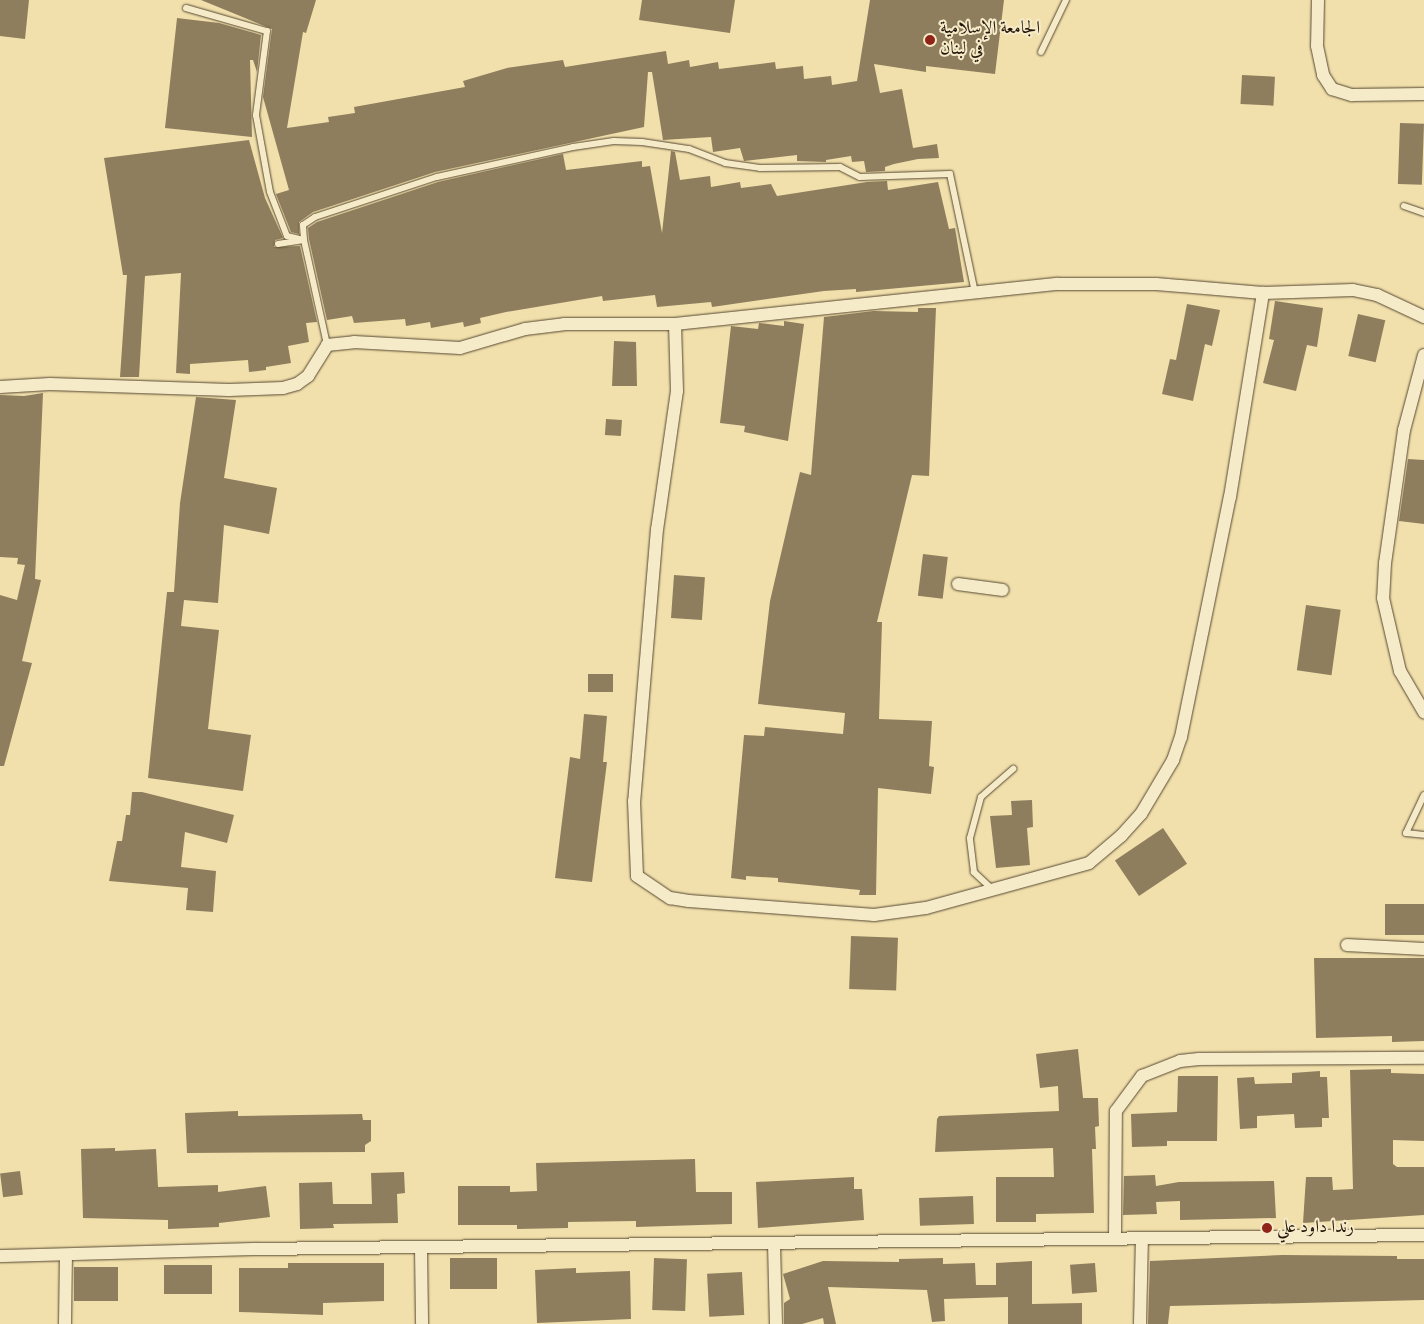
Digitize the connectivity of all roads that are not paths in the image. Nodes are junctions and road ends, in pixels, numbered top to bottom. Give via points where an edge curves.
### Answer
1 (1066, 0) edge
2 (1318, 0) edge
3 (186, 8) dead end
4 (1041, 52) dead end
5 (1424, 94) edge
6 (1404, 206) dead end
7 (1424, 213) edge
8 (304, 240) junction
9 (278, 244) dead end
10 (1263, 293) junction
11 (975, 294) junction
12 (1424, 317) edge
13 (675, 324) junction
14 (327, 345) junction
15 (1424, 355) edge
16 (0, 387) edge
17 (958, 584) dead end
18 (1003, 590) dead end
19 (1424, 712) edge
20 (1012, 769) dead end
21 (1424, 795) edge
22 (1424, 836) edge
23 (992, 889) junction
24 (1347, 944) dead end
25 (1424, 949) edge
26 (1424, 1058) edge
27 (1424, 1235) edge
28 (1142, 1238) junction
29 (1115, 1239) junction
30 (774, 1243) junction
31 (421, 1248) junction
32 (66, 1255) junction
33 (0, 1256) edge
34 (66, 1324) edge
35 (422, 1324) edge
36 (776, 1324) edge
37 (1140, 1324) edge

1 - 4 lane
2 - 5 street via 1317,46 1323,75 1332,89 1352,95
3 - 8 lane via 267,31 256,115 270,192 287,236
6 - 7 lane
8 - 9 lane
8 - 11 lane via 303,225 315,217 437,177 573,147 614,141 642,142 689,149 725,163 760,168 840,168 860,177 950,174
8 - 14 lane
10 - 11 street via 1104,282
10 - 12 street via 1365,292
10 - 23 street via 1230,497 1181,737 1172,760 1141,814 1121,836 1089,862
11 - 13 street
13 - 14 street via 564,324 525,329 460,348 354,342
13 - 23 street via 677,391 656,529 634,801 637,876 670,898 689,902 874,915 926,908
14 - 16 street via 308,376 283,388 229,390 50,384
15 - 19 street via 1404,430 1384,563 1384,598 1400,670
17 - 18 street
20 - 23 lane via 981,797 970,838 974,872
21 - 22 lane via 1406,833
24 - 25 street
26 - 29 street via 1199,1059 1180,1061 1142,1076 1116,1111
27 - 28 street
28 - 29 street
28 - 37 street
29 - 30 street
30 - 31 street
30 - 36 street
31 - 32 street
31 - 35 street
32 - 33 street
32 - 34 street

